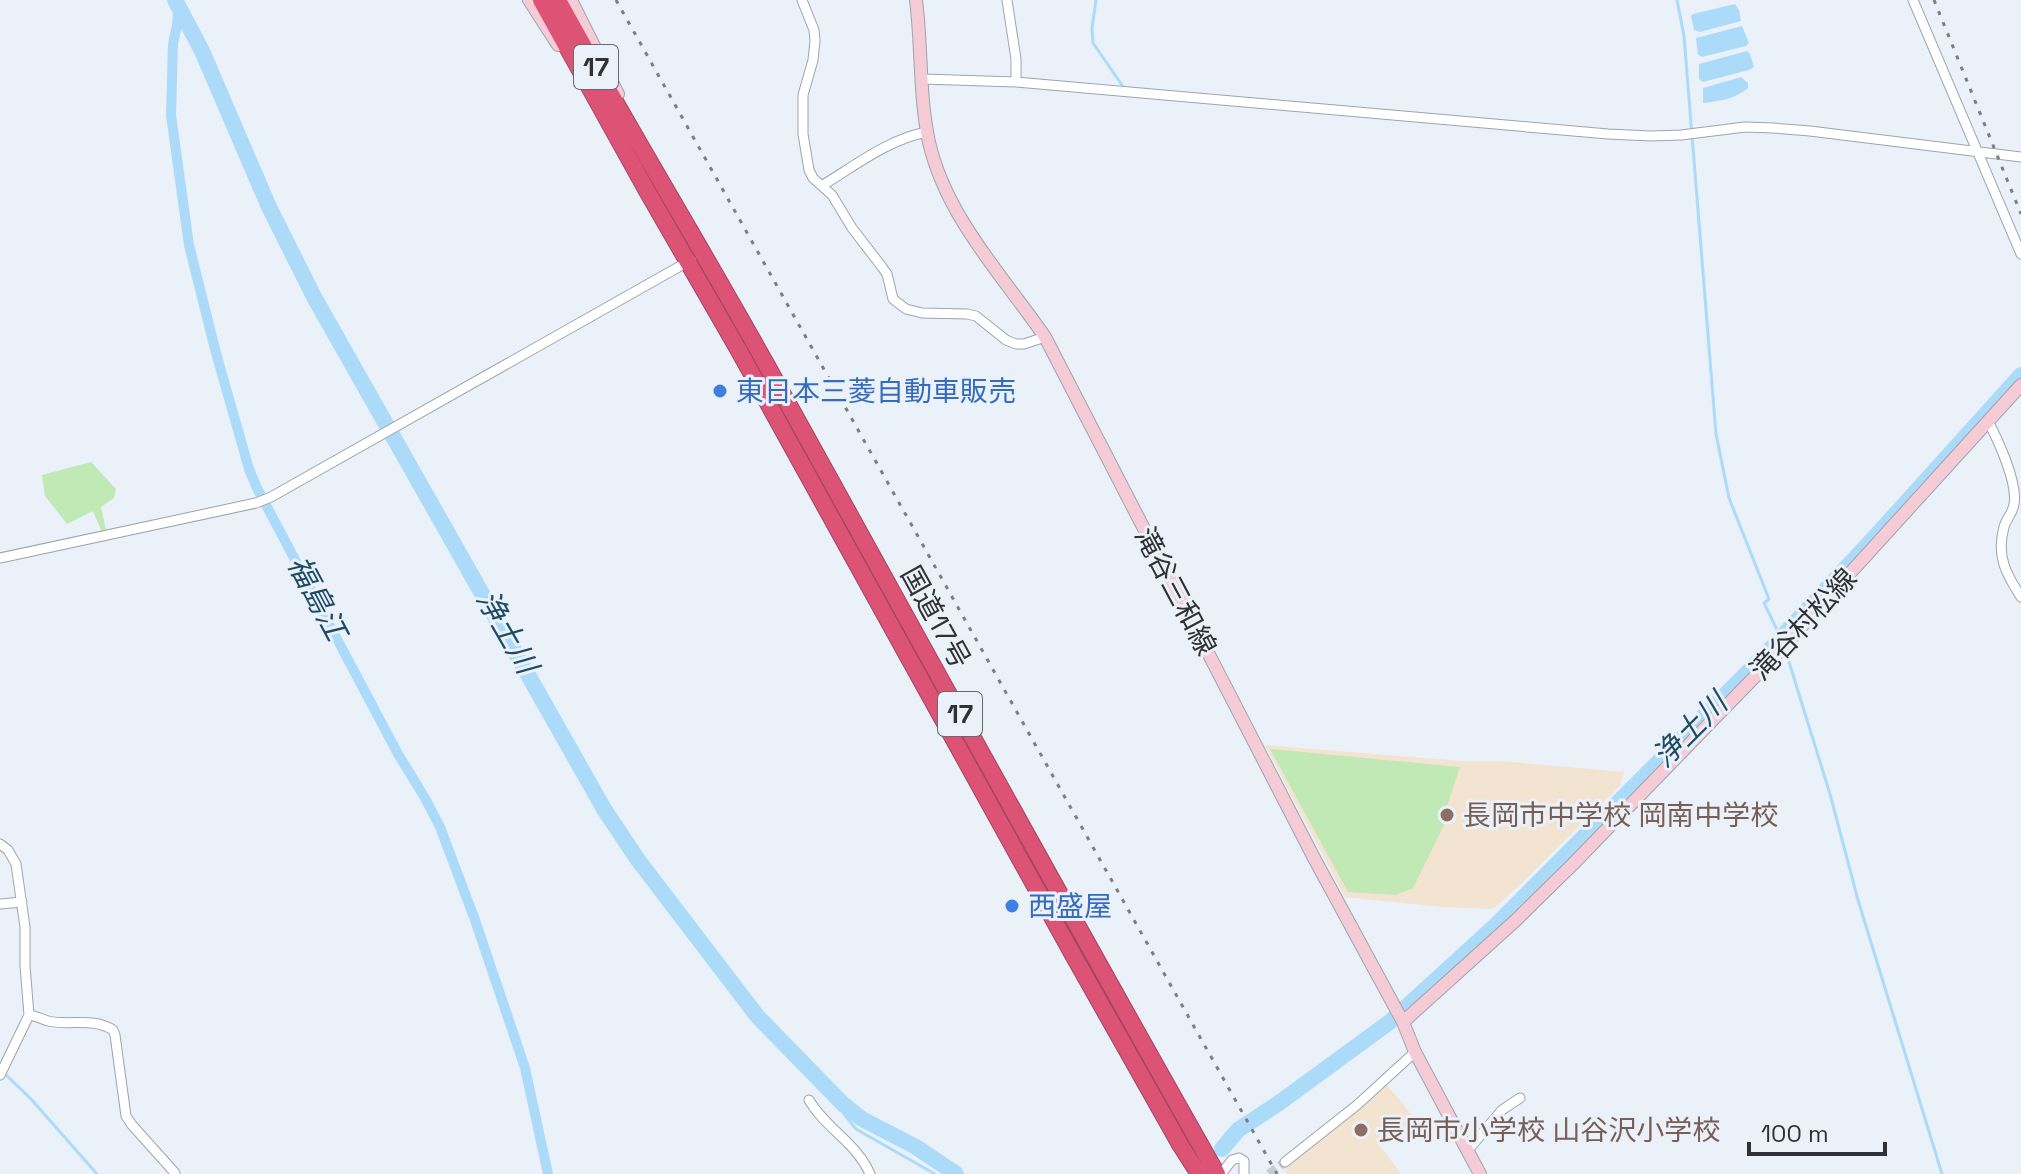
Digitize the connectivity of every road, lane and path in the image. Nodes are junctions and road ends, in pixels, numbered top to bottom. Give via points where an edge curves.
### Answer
1 (529, 0) edge
2 (541, 0) edge
3 (558, 0) edge
4 (571, 0) edge
5 (802, 0) edge
6 (916, 0) edge
7 (1007, 0) edge
8 (1913, 0) edge
9 (922, 79) junction
10 (1016, 82) junction
11 (610, 125) junction
12 (927, 132) junction
13 (635, 134) junction
14 (1976, 152) junction
15 (2021, 157) edge
16 (823, 185) junction
17 (703, 253) junction
18 (2021, 254) edge
19 (688, 262) junction
20 (1045, 337) junction
21 (2021, 385) edge
22 (1988, 421) junction
23 (0, 558) edge
24 (2021, 597) edge
25 (0, 844) edge
26 (22, 902) junction
27 (0, 904) edge
28 (29, 1015) junction
29 (1403, 1022) junction
30 (1415, 1052) junction
31 (0, 1075) edge
32 (1520, 1098) dead end
33 (809, 1100) dead end
34 (1468, 1150) junction
35 (1285, 1162) tunnel mouth
36 (175, 1173) edge
37 (870, 1174) edge
38 (1199, 1174) edge
39 (1219, 1174) edge
40 (1244, 1174) edge
41 (1480, 1174) edge

1 - 11 main road
2 - 11 highway, 17
3 - 13 highway, 17
4 - 13 main road
5 - 16 street via 815,41 803,102 806,161 813,178
6 - 9 main road, 滝谷三和線
7 - 10 street
8 - 14 street
9 - 10 street
9 - 12 main road, 滝谷三和線
10 - 14 street via 1608,134 1773,128
11 - 19 highway, 17
12 - 16 street via 900,140
12 - 20 main road, 滝谷三和線 via 936,167 957,210
13 - 17 highway, 17
14 - 15 street
14 - 18 street
16 - 20 street via 887,274 899,305 922,313 976,316 1016,344
17 - 19 street
17 - 39 highway, 国道17号 / 17
19 - 23 street via 271,497
19 - 38 highway, 国道17号 / 17
20 - 29 main road, 滝谷三和線
21 - 22 main road, 滝谷村松線
22 - 24 street via 2014,492 2001,550
22 - 29 main road, 滝谷村松線 via 1779,651 1573,864
25 - 26 street via 16,864
26 - 27 street
26 - 28 street
28 - 31 street
28 - 36 street via 113,1030 126,1116
29 - 30 main road, 滝谷三和線
30 - 34 main road, 滝谷三和線
30 - 35 street
32 - 34 street via 1502,1110
33 - 37 street
34 - 41 main road, 滝谷三和線
39 - 40 street via 1239,1158

